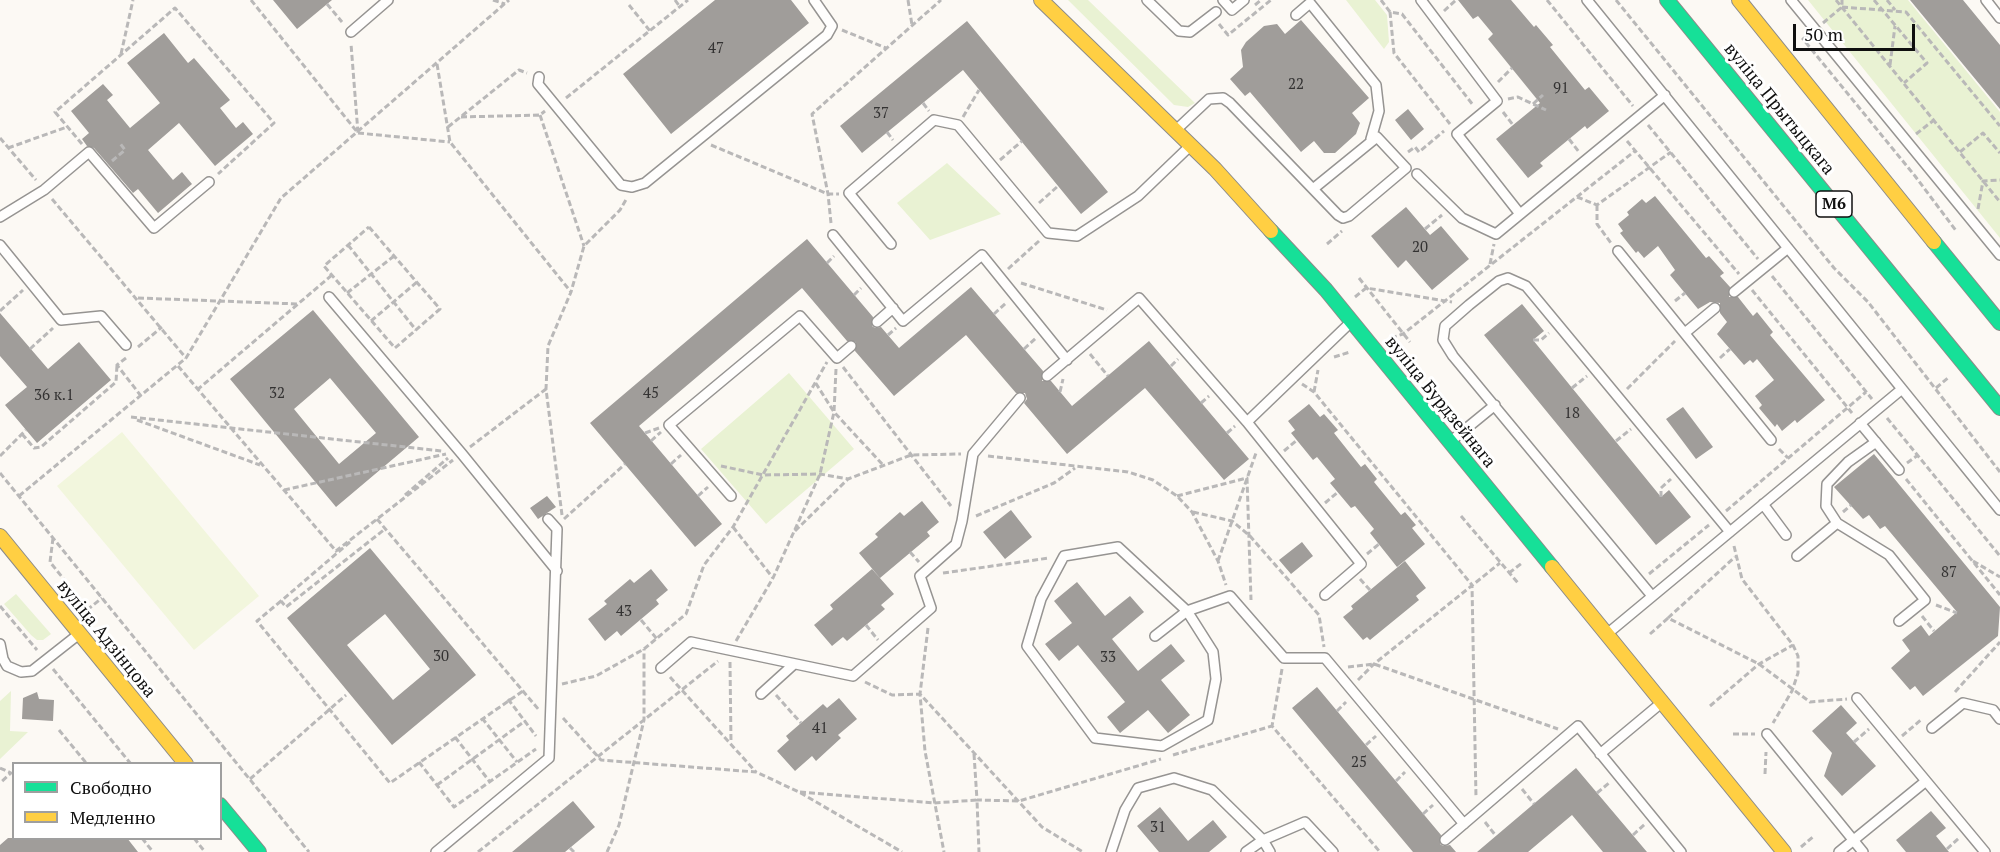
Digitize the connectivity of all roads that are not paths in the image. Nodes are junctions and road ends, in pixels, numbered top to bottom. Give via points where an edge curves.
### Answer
1 (388, 0) edge
2 (814, 0) edge
3 (1041, 0) edge
4 (1147, 0) edge
5 (1223, 0) edge
6 (1244, 0) edge
7 (1421, 0) edge
8 (1587, 0) edge
9 (1667, 0) edge
10 (1739, 0) edge
11 (1791, 0) edge
12 (1986, 0) edge
13 (1216, 12) dead end
14 (1296, 15) dead end
15 (2000, 18) edge
16 (351, 32) road end
17 (539, 77) road end
18 (1665, 95) junction
19 (1176, 130) junction
20 (1371, 140) junction
21 (1191, 145) junction
22 (1417, 174) dead end
23 (209, 182) road end
24 (1313, 189) junction
25 (1520, 214) junction
26 (0, 218) edge
27 (833, 235) dead end
28 (891, 244) dead end
29 (0, 245) edge
30 (1788, 248) junction
31 (1618, 251) road end
32 (2000, 255) edge
33 (1734, 292) dead end
34 (329, 297) dead end
35 (893, 308) junction
36 (1715, 308) dead end
37 (1352, 321) junction
38 (877, 322) dead end
39 (2000, 323) edge
40 (1686, 332) junction
41 (851, 346) dead end
42 (131, 348) road end
43 (1067, 360) junction
44 (1047, 376) dead end
45 (1902, 388) junction
46 (1020, 398) dead end
47 (1495, 405) junction
48 (2000, 408) edge
49 (1247, 422) junction
50 (1860, 423) junction
51 (1771, 440) dead end
52 (1876, 442) junction
53 (1449, 443) junction
54 (1899, 470) road end
55 (731, 496) dead end
56 (1763, 504) junction
57 (2000, 510) edge
58 (548, 519) dead end
59 (1837, 523) junction
60 (1730, 531) junction
61 (1786, 535) dead end
62 (0, 536) edge
63 (1797, 556) dead end
64 (557, 571) junction
65 (1325, 595) dead end
66 (1652, 596) junction
67 (1187, 611) junction
68 (1899, 621) dead end
69 (79, 634) junction
70 (1605, 635) junction
71 (1155, 636) dead end
72 (0, 644) edge
73 (793, 665) junction
74 (661, 668) road end
75 (765, 690) road end
76 (1857, 698) road end
77 (1660, 703) junction
78 (1996, 707) edge
79 (2000, 719) edge
80 (1932, 728) dead end
81 (1767, 734) road end
82 (1600, 754) junction
83 (184, 762) edge
84 (1926, 781) junction
85 (222, 807) edge
86 (1464, 824) junction
87 (1263, 840) junction
88 (1445, 840) dead end
89 (1853, 840) junction
90 (259, 852) edge
91 (436, 852) edge
92 (1111, 852) edge
93 (1246, 852) edge
94 (1270, 852) edge
95 (1333, 852) edge
96 (1681, 852) edge
97 (1784, 852) edge
98 (1839, 852) edge
99 (1863, 852) edge
100 (1985, 852) edge

1 - 16 lane
2 - 17 lane via 832,26 827,35 645,183 632,187 621,185 538,84
3 - 19 main road, вуліца Бурдзейнага
4 - 13 lane via 1179,32 1190,32
5 - 6 lane via 1232,10
7 - 25 lane via 1502,100 1457,134
8 - 18 lane
9 - 48 main road, вуліца Прытыцкага / М6
10 - 39 main road, вуліца Прытыцкага
11 - 32 lane
12 - 15 lane
14 - 20 lane via 1310,3 1376,85 1379,111
18 - 25 lane
18 - 30 lane
19 - 21 main road, вуліца Бурдзейнага
19 - 24 lane via 1209,99 1223,98
20 - 24 lane
20 - 24 lane via 1382,140 1406,168 1343,218
21 - 28 lane via 1138,195 1077,236 1048,233 958,125 934,120 849,193
21 - 37 main road, вуліца Бурдзейнага
22 - 25 lane via 1462,218 1496,234
23 - 26 lane via 154,228 89,152 44,190
27 - 35 lane
29 - 42 lane via 62,321 101,316
30 - 33 lane
30 - 45 lane
31 - 40 lane
34 - 64 lane
35 - 38 lane
35 - 43 lane via 903,321 982,255 1003,273
36 - 40 lane
37 - 49 lane
37 - 53 main road, вуліца Бурдзейнага
40 - 51 lane
41 - 55 lane via 834,355 800,316 669,425
43 - 44 lane
43 - 49 lane via 1140,298
45 - 50 lane
45 - 57 lane
46 - 73 lane via 973,454 956,544 920,576 930,608 853,676
47 - 53 lane
47 - 60 lane via 1443,340 1445,326 1499,281 1508,278 1526,286
47 - 66 lane
49 - 65 lane via 1361,564
50 - 52 lane
50 - 56 lane
52 - 54 lane
52 - 59 lane via 1848,462 1827,484 1826,506
53 - 70 main road, вуліца Бурдзейнага
56 - 60 lane
56 - 61 lane
58 - 64 lane via 556,529
59 - 63 lane
59 - 68 lane via 1889,555 1925,600
60 - 66 lane
62 - 69 main road, вуліца Адзінцова
64 - 91 lane via 558,685 549,758
66 - 70 lane
67 - 67 lane via 1118,547 1064,556 1041,599 1027,646 1095,738 1162,746 1208,720 1216,679 1213,652
67 - 71 lane
67 - 86 lane via 1230,596 1284,658 1325,658
69 - 72 lane via 32,671 14,670 3,659
69 - 83 main road, вуліца Адзінцова
70 - 77 main road, вуліца Бурдзейнага
73 - 74 lane via 691,642
73 - 75 lane
76 - 84 lane
77 - 82 lane
77 - 97 main road, вуліца Бурдзейнага
78 - 79 lane
78 - 80 lane via 1963,703
81 - 89 lane
82 - 86 lane via 1578,726
82 - 96 lane
84 - 89 lane
84 - 100 lane
85 - 90 main road
86 - 88 lane
87 - 92 lane via 1212,790 1174,778 1138,788 1125,810
87 - 93 lane
87 - 94 lane
87 - 95 lane via 1305,822
89 - 98 lane
89 - 99 lane

